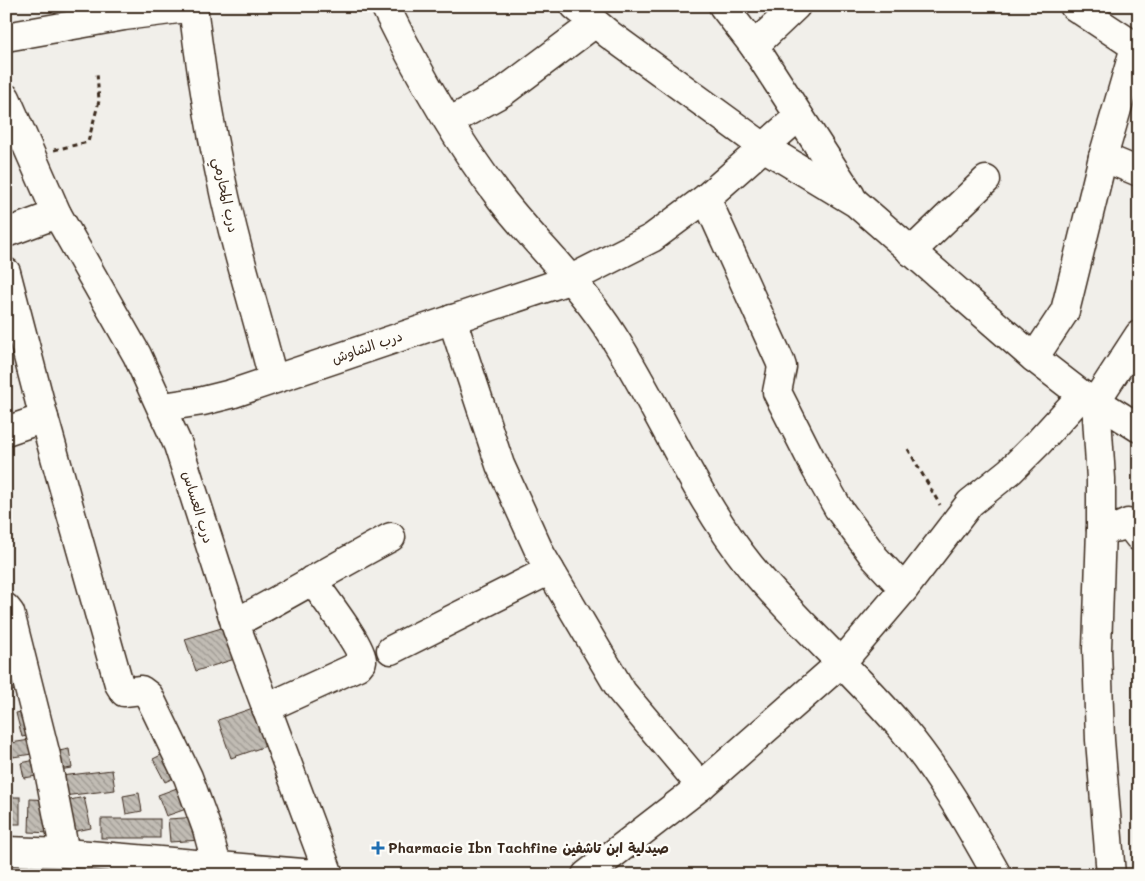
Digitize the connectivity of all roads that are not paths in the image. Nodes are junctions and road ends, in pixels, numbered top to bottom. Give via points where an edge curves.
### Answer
1 (385, 6) edge
2 (723, 6) edge
3 (796, 6) edge
4 (1074, 6) edge
5 (194, 7) edge
6 (585, 14) edge
7 (1106, 15) edge
8 (6, 36) edge
9 (754, 46) junction
10 (1137, 48) edge
11 (7, 103) edge
12 (799, 116) junction
13 (449, 122) junction
14 (765, 148) junction
15 (1102, 157) junction
16 (1139, 172) edge
17 (986, 180) dead end
18 (706, 198) junction
19 (856, 204) junction
20 (57, 214) junction
21 (6, 234) edge
22 (911, 252) junction
23 (6, 272) edge
24 (569, 280) junction
25 (12, 313) edge
26 (452, 319) junction
27 (1139, 336) edge
28 (1034, 358) junction
29 (273, 379) junction
30 (1088, 398) junction
31 (163, 408) junction
32 (44, 418) junction
33 (1139, 428) edge
34 (6, 431) edge
35 (1135, 524) edge
36 (1101, 529) junction
37 (390, 537) dead end
38 (550, 570) junction
39 (312, 580) junction
40 (904, 589) junction
41 (6, 608) edge
42 (235, 623) junction
43 (391, 650) dead end
44 (842, 662) junction
45 (266, 708) junction
46 (701, 786) junction
47 (6, 851) edge
48 (76, 861) edge
49 (132, 866) edge
50 (217, 866) junction
51 (327, 875) edge
52 (586, 875) edge
53 (997, 875) edge
54 (1111, 875) edge

1 - 13 street via 414,66
2 - 9 street
3 - 9 street
4 - 7 street
5 - 8 street, درب المحارمي
5 - 29 street, درب المحارمي via 216,153
6 - 13 street via 503,92
6 - 14 street
7 - 10 street
9 - 12 street
10 - 15 street
11 - 20 street, درب العساس
12 - 14 street, درب الشاوش
12 - 19 street
13 - 24 street via 500,198
14 - 18 street, درب الشاوش
14 - 19 street
15 - 16 street
15 - 28 street via 1065,311
17 - 22 street
18 - 24 street, درب الشاوش via 652,238
18 - 40 street via 780,361 778,392 816,469 838,508 874,558
19 - 22 street
20 - 21 street
20 - 31 street, درب العساس via 137,354
22 - 28 street
23 - 25 street
24 - 26 street, درب الشاوش
24 - 44 street via 613,335 706,501 733,542 773,591
25 - 32 street
26 - 29 street, درب الشاوش
26 - 38 street via 500,465
27 - 30 street
28 - 30 street
29 - 31 street, درب الشاوش via 211,400
30 - 33 street
30 - 36 street via 1101,479
30 - 40 street via 1010,471 970,503
31 - 42 street, درب العساس
32 - 34 street
32 - 50 street via 121,689 128,692 141,690 148,696 188,777
35 - 36 street
36 - 54 street via 1097,649 1100,740
37 - 39 street
38 - 43 street
38 - 46 street via 622,692
39 - 42 street
39 - 45 street via 347,630 362,661 358,666
40 - 44 street
41 - 48 street
42 - 45 street, درب العساس
44 - 46 street
44 - 53 street via 902,728 949,790
45 - 51 street, درب العساس
46 - 52 street
47 - 48 street
48 - 49 street
49 - 50 street
50 - 51 street

